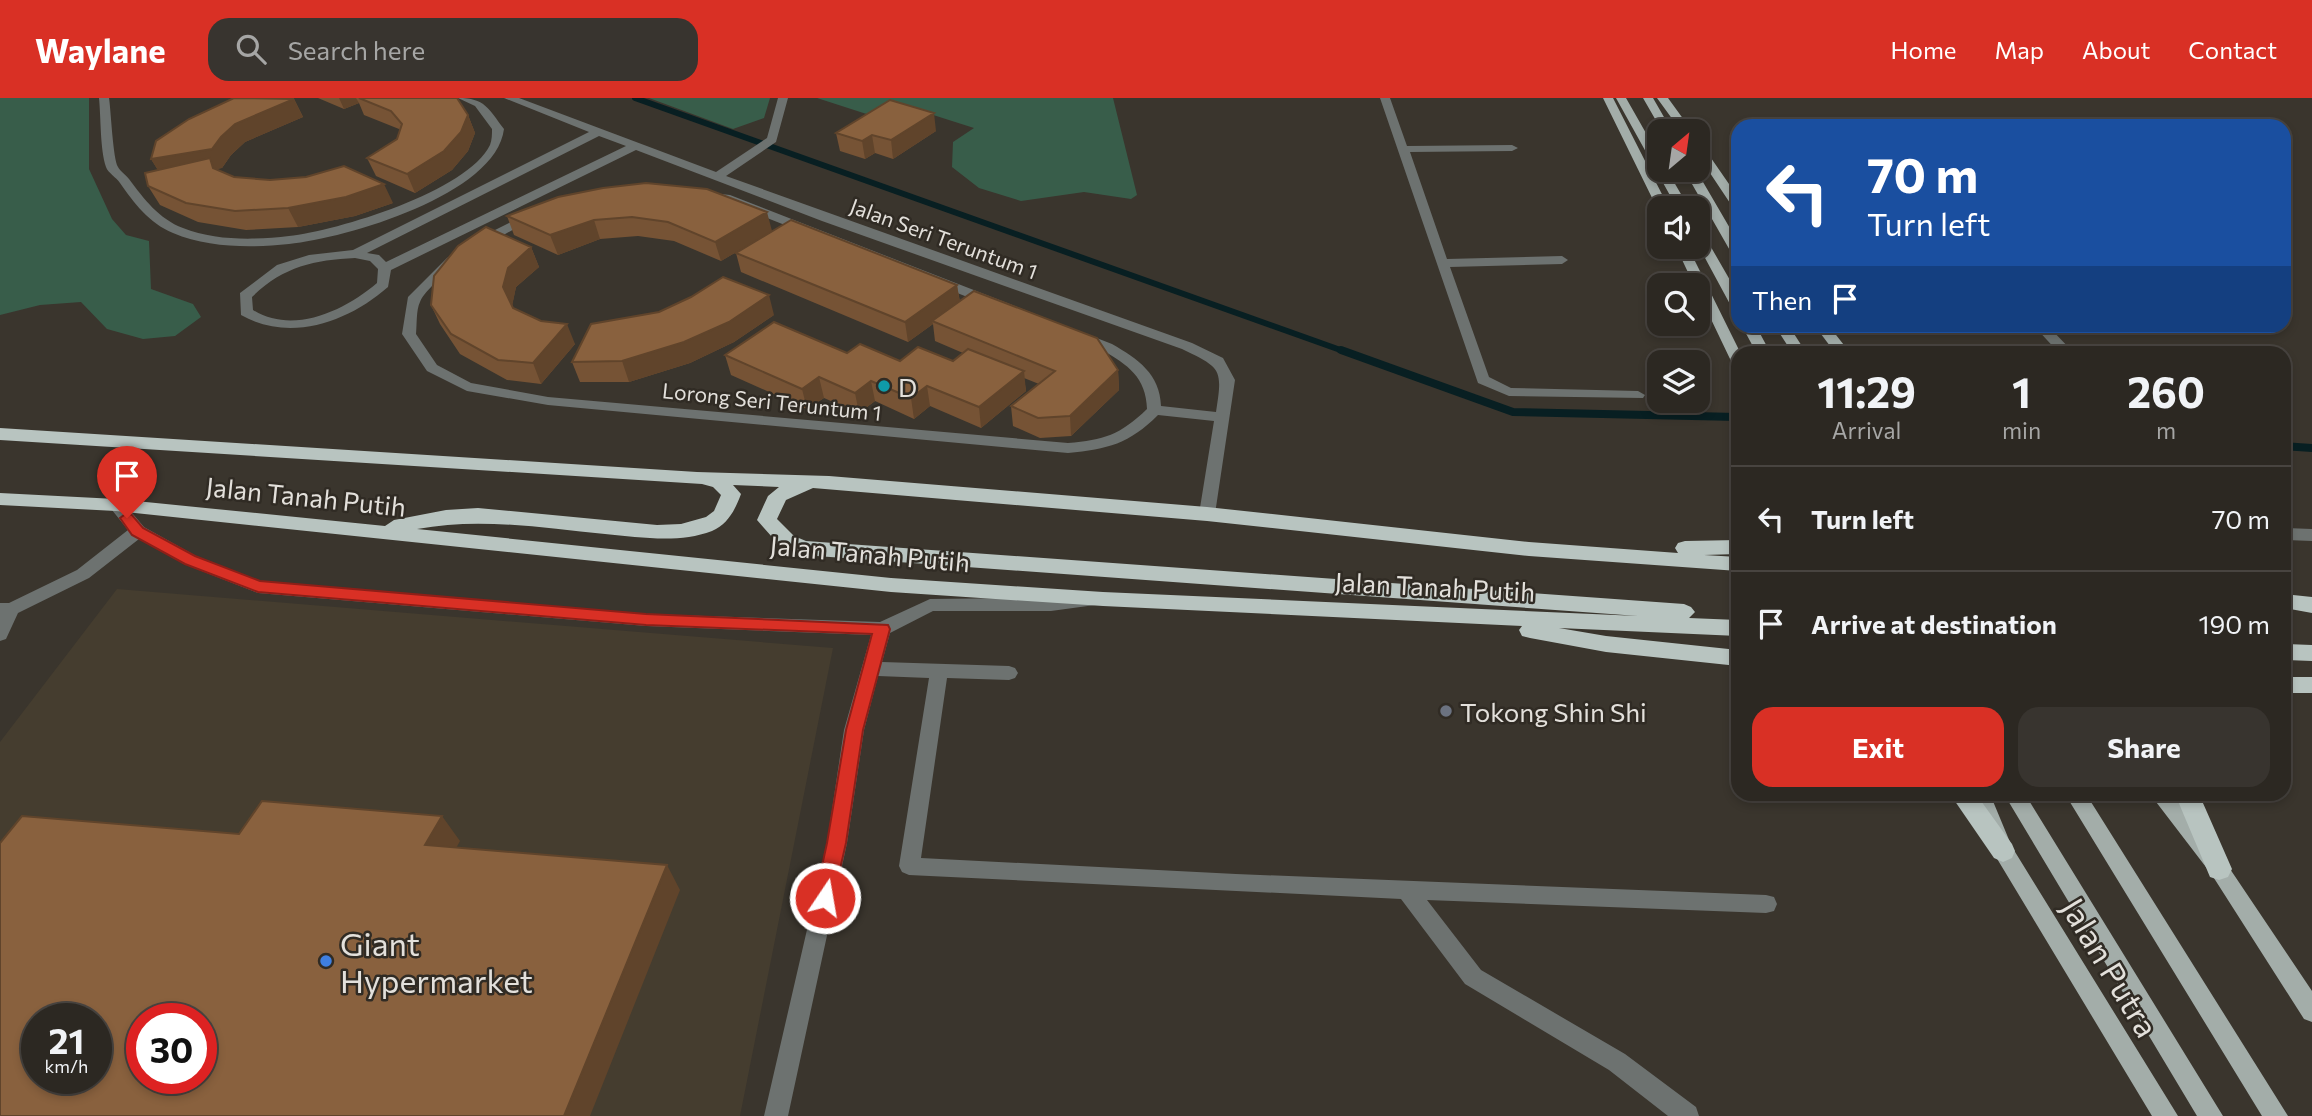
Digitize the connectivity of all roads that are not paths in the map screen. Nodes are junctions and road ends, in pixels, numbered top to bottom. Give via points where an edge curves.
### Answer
1 (104, 98) edge
2 (463, 98) edge
3 (509, 98) edge
4 (783, 98) edge
5 (1385, 98) edge
6 (1608, 98) edge
7 (1621, 98) edge
8 (1648, 98) edge
9 (1662, 98) edge
10 (1660, 119) edge
11 (1678, 119) edge
12 (598, 132) junction
13 (637, 145) junction
14 (1647, 145) edge
15 (1512, 148) dead end
16 (1404, 149) junction
17 (1710, 165) edge
18 (718, 176) junction
19 (459, 180) junction
20 (1697, 182) edge
21 (483, 189) junction
22 (534, 195) junction
23 (1657, 196) edge
24 (1731, 196) edge
25 (555, 205) junction
26 (1731, 242) edge
27 (355, 254) junction
28 (1710, 257) edge
29 (1688, 259) edge
30 (1563, 260) dead end
31 (1444, 263) junction
32 (385, 268) junction
33 (1731, 294) edge
34 (2048, 333) edge
35 (2060, 346) edge
36 (1731, 347) edge
37 (1638, 396) dead end
38 (1154, 410) junction
39 (1222, 417) junction
40 (0, 434) edge
41 (697, 478) junction
42 (829, 482) junction
43 (0, 499) edge
44 (116, 505) junction
45 (1207, 514) junction
46 (138, 531) junction
47 (371, 531) junction
48 (2291, 534) edge
49 (2312, 535) edge
50 (1731, 547) edge
51 (1529, 549) junction
52 (1731, 563) edge
53 (1102, 599) junction
54 (2291, 604) edge
55 (2312, 606) edge
56 (6, 609) edge
57 (1463, 616) junction
58 (1731, 619) edge
59 (1731, 628) edge
60 (882, 629) junction
61 (0, 634) edge
62 (2291, 652) edge
63 (2312, 653) edge
64 (1731, 657) edge
65 (870, 669) junction
66 (940, 671) junction
67 (1009, 673) dead end
68 (2291, 685) edge
69 (2312, 685) edge
70 (1967, 801) edge
71 (1983, 801) edge
72 (2018, 801) edge
73 (2079, 801) edge
74 (2166, 801) edge
75 (2190, 801) edge
76 (2003, 851) junction
77 (2219, 869) junction
78 (1407, 890) junction
79 (1766, 904) dead end
80 (2312, 1011) edge
81 (776, 1116) edge
82 (1687, 1116) edge
83 (2166, 1116) edge
84 (2211, 1116) edge
85 (2276, 1116) edge

1 - 19 street via 112,168 123,175 141,205 179,231 228,242 293,240 363,224 417,205
2 - 19 street via 479,104 498,129 495,148
3 - 12 street, Jalan Seri Teruntum 1
4 - 18 street via 772,140
5 - 16 street
6 - 23 main road
7 - 14 main road
8 - 10 main road
9 - 11 main road
12 - 13 street, Jalan Seri Teruntum 1
12 - 21 street
13 - 18 street, Jalan Seri Teruntum 1
13 - 22 street
15 - 16 street
16 - 31 street
17 - 24 main road
18 - 39 street, Jalan Seri Teruntum 1 via 1187,346 1218,361 1228,380
19 - 21 street
20 - 26 main road
21 - 27 street
22 - 25 street
22 - 32 street
25 - 38 street, Lorong Seri Teruntum 1 via 658,191 726,198 1107,347 1133,362 1147,377 1155,393
25 - 38 street, Lorong Seri Teruntum 1 via 452,261 413,300 409,334 432,368 467,387 548,401 1068,448 1102,445 1131,434
27 - 32 street via 374,258
27 - 32 street via 323,255 261,278 245,296 246,312 264,322 296,324 333,316 365,302 383,284
28 - 33 main road
29 - 36 main road
30 - 31 street
31 - 37 street via 1483,380 1509,392
34 - 35 street
38 - 39 street
39 - 45 street, Jalan Seri Teruntum 1
40 - 41 highway, Jalan Tanah Putih
41 - 42 highway, Jalan Tanah Putih
41 - 47 highway via 719,482 731,494 727,510 710,524 685,531 478,515
42 - 45 highway, Jalan Tanah Putih
42 - 58 highway via 793,487 771,503 768,520 787,541 803,548 1471,593
43 - 44 highway, Jalan Tanah Putih
44 - 46 street
44 - 47 highway, Jalan Tanah Putih
45 - 51 highway, Jalan Tanah Putih
46 - 56 street via 83,574
46 - 60 street via 190,560 258,587 658,620
47 - 53 highway, Jalan Tanah Putih via 891,584
48 - 49 street
50 - 51 highway
51 - 52 highway, Jalan Tanah Putih
53 - 57 highway, Jalan Tanah Putih
53 - 60 street via 1051,605 930,605
54 - 55 highway
56 - 61 street
57 - 59 highway, Jalan Tanah Putih
57 - 64 highway via 1606,643
60 - 65 street
62 - 63 highway
65 - 66 street
65 - 81 street via 837,843
66 - 67 street
66 - 78 street via 909,866
68 - 69 highway
70 - 76 highway
71 - 76 main road, Jalan Putra
72 - 84 main road
73 - 85 main road
74 - 77 main road
75 - 77 highway
76 - 83 main road, Jalan Putra
77 - 80 main road
78 - 79 street
78 - 82 street via 1473,977 1617,1062

